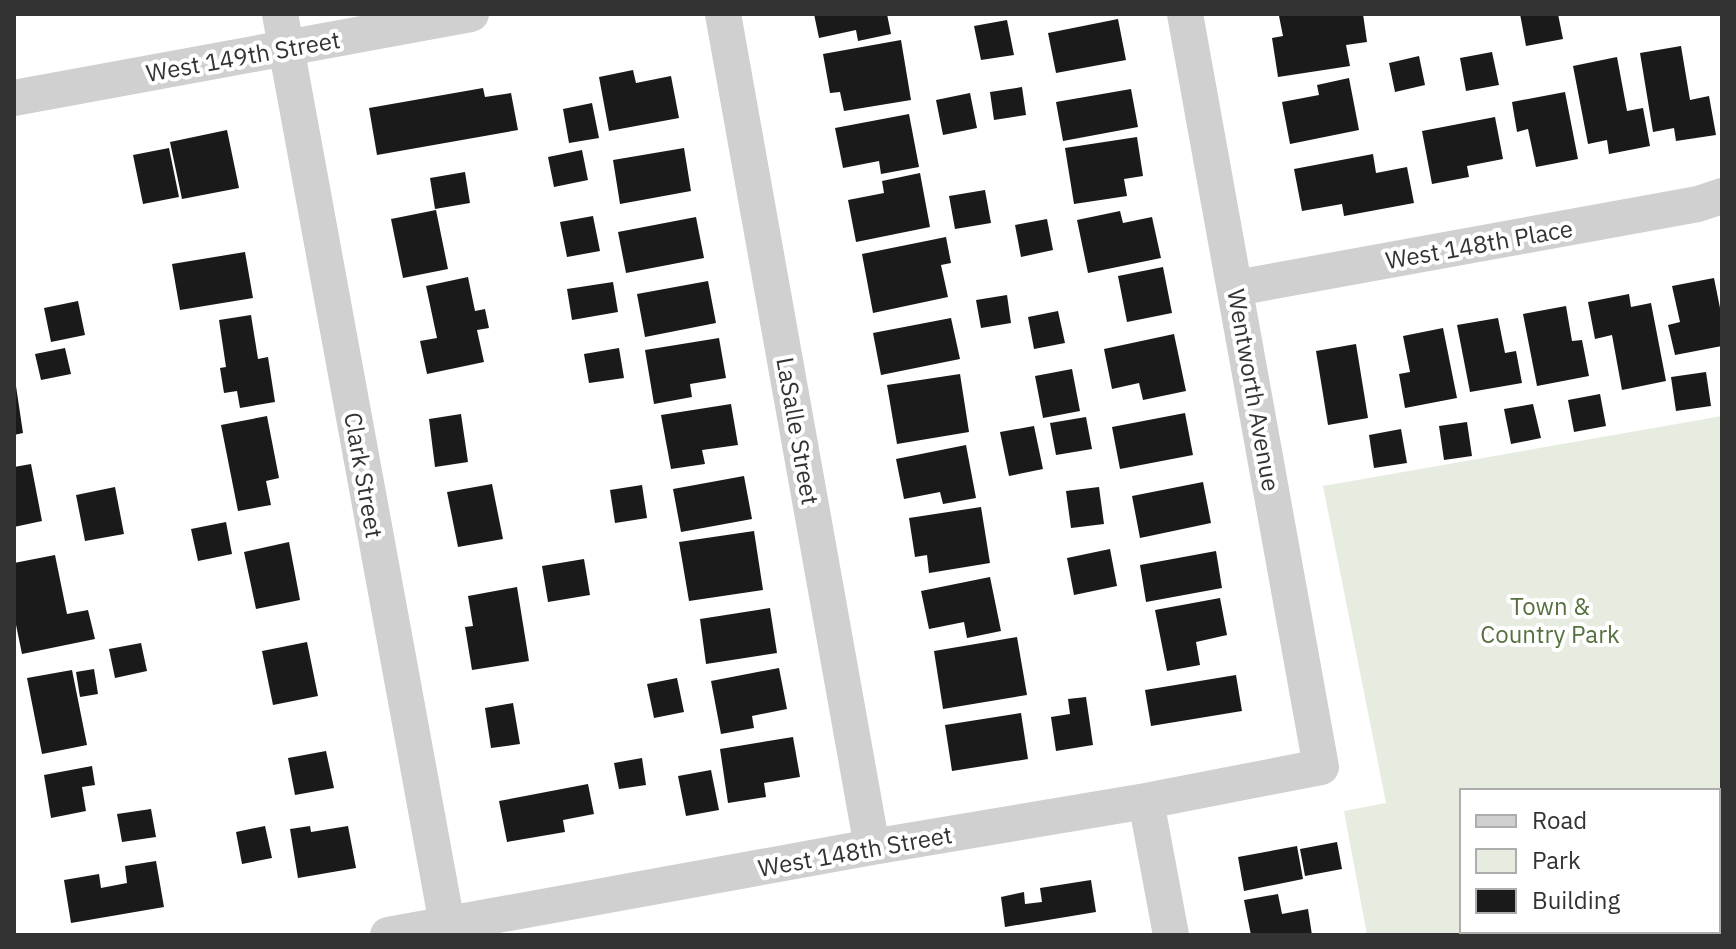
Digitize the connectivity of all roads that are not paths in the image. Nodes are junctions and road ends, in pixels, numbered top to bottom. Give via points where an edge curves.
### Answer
1 (471, 14) edge
2 (723, 14) edge
3 (1185, 14) edge
4 (283, 31) edge
5 (14, 98) edge
6 (1722, 196) edge
7 (1236, 288) junction
8 (1321, 767) joint
9 (1146, 801) junction
10 (872, 847) junction
11 (448, 930) edge
12 (388, 935) edge
13 (1171, 935) edge

1 - 4 street, West 149th Street
2 - 10 street, LaSalle Street
3 - 7 street, Wentworth Avenue
4 - 5 street, West 149th Street
4 - 11 street, Clark Street
6 - 7 street, West 148th Place
7 - 8 street, Wentworth Avenue
8 - 9 street, West 148th Street
9 - 10 street, West 148th Street
9 - 13 street
10 - 11 street, West 148th Street
11 - 12 street, West 148th Street

